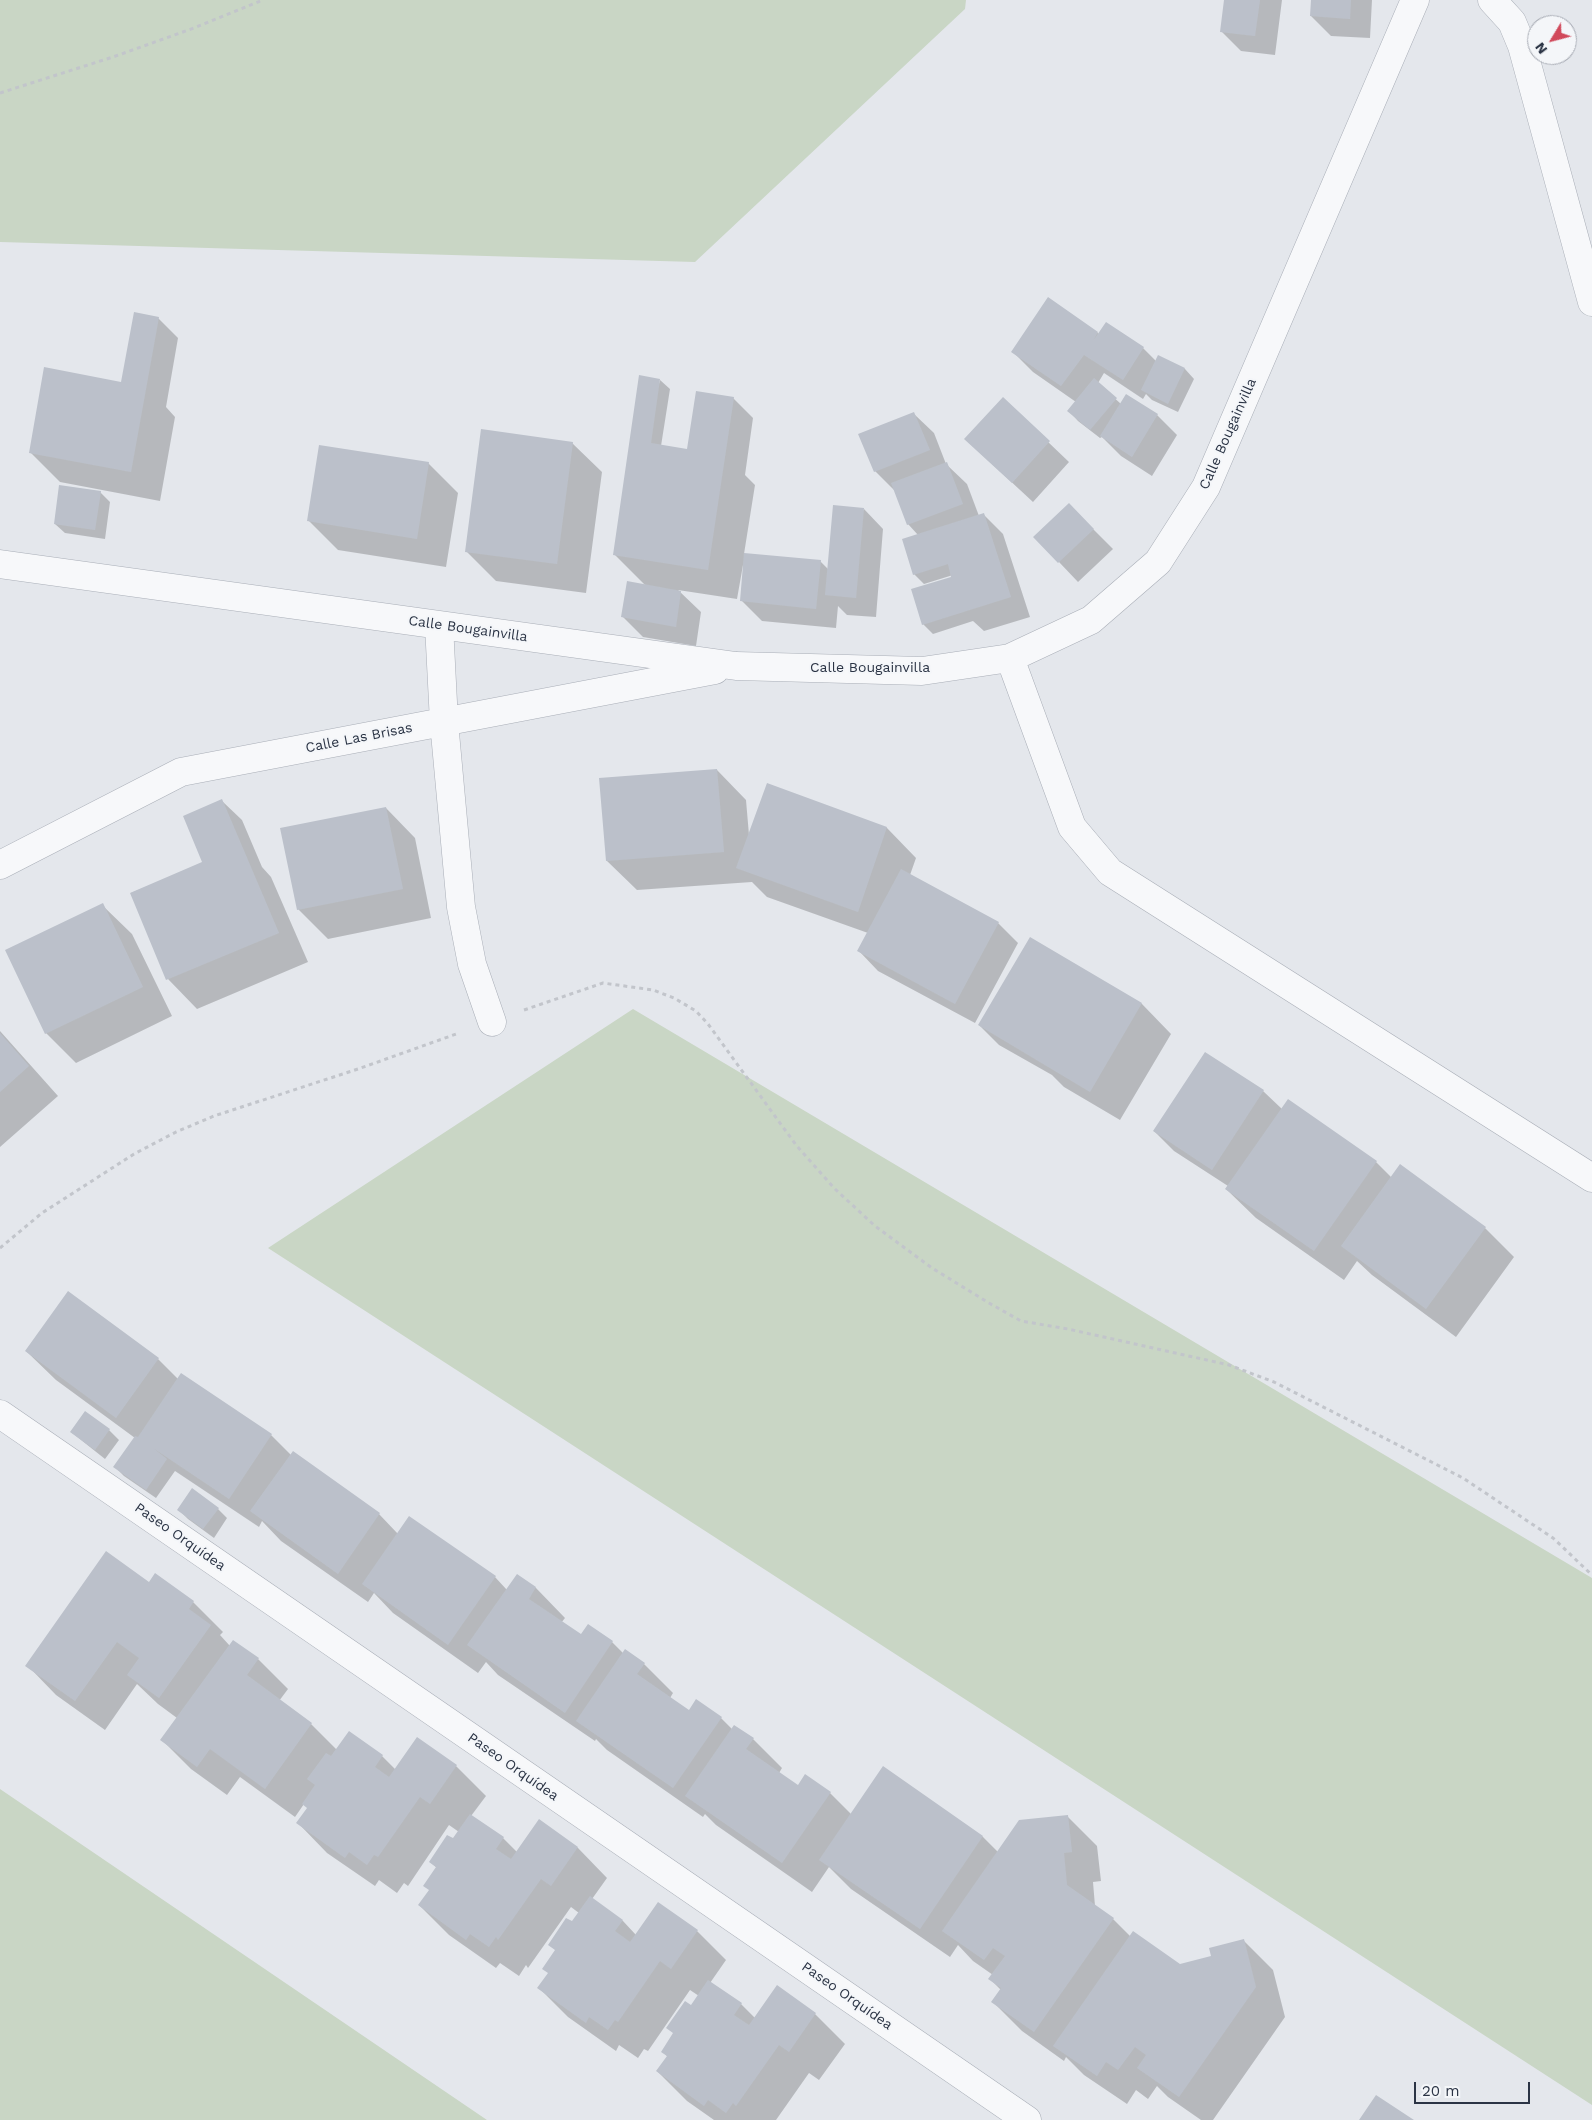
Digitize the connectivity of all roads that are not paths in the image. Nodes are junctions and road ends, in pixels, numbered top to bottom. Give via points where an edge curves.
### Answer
1 (1415, 0) edge
2 (1492, 0) edge
3 (1592, 302) edge
4 (0, 564) edge
5 (440, 625) junction
6 (1010, 658) junction
7 (736, 666) junction
8 (444, 722) junction
9 (0, 865) edge
10 (492, 1022) road end
11 (1592, 1178) edge
12 (0, 1414) edge
13 (1027, 2120) edge

1 - 6 street, Calle Bougainvilla via 1206,487 1158,562 1091,620
2 - 3 street via 1512,22 1522,46
4 - 5 street, Calle Bougainvilla
5 - 7 street, Calle Bougainvilla
5 - 8 street
6 - 7 street, Calle Bougainvilla via 922,671
6 - 11 street via 1072,827 1110,872
7 - 8 street, Calle Las Brisas
8 - 9 street, Calle Las Brisas via 180,772
8 - 10 street via 461,907 472,964
12 - 13 street, Paseo Orquídea

